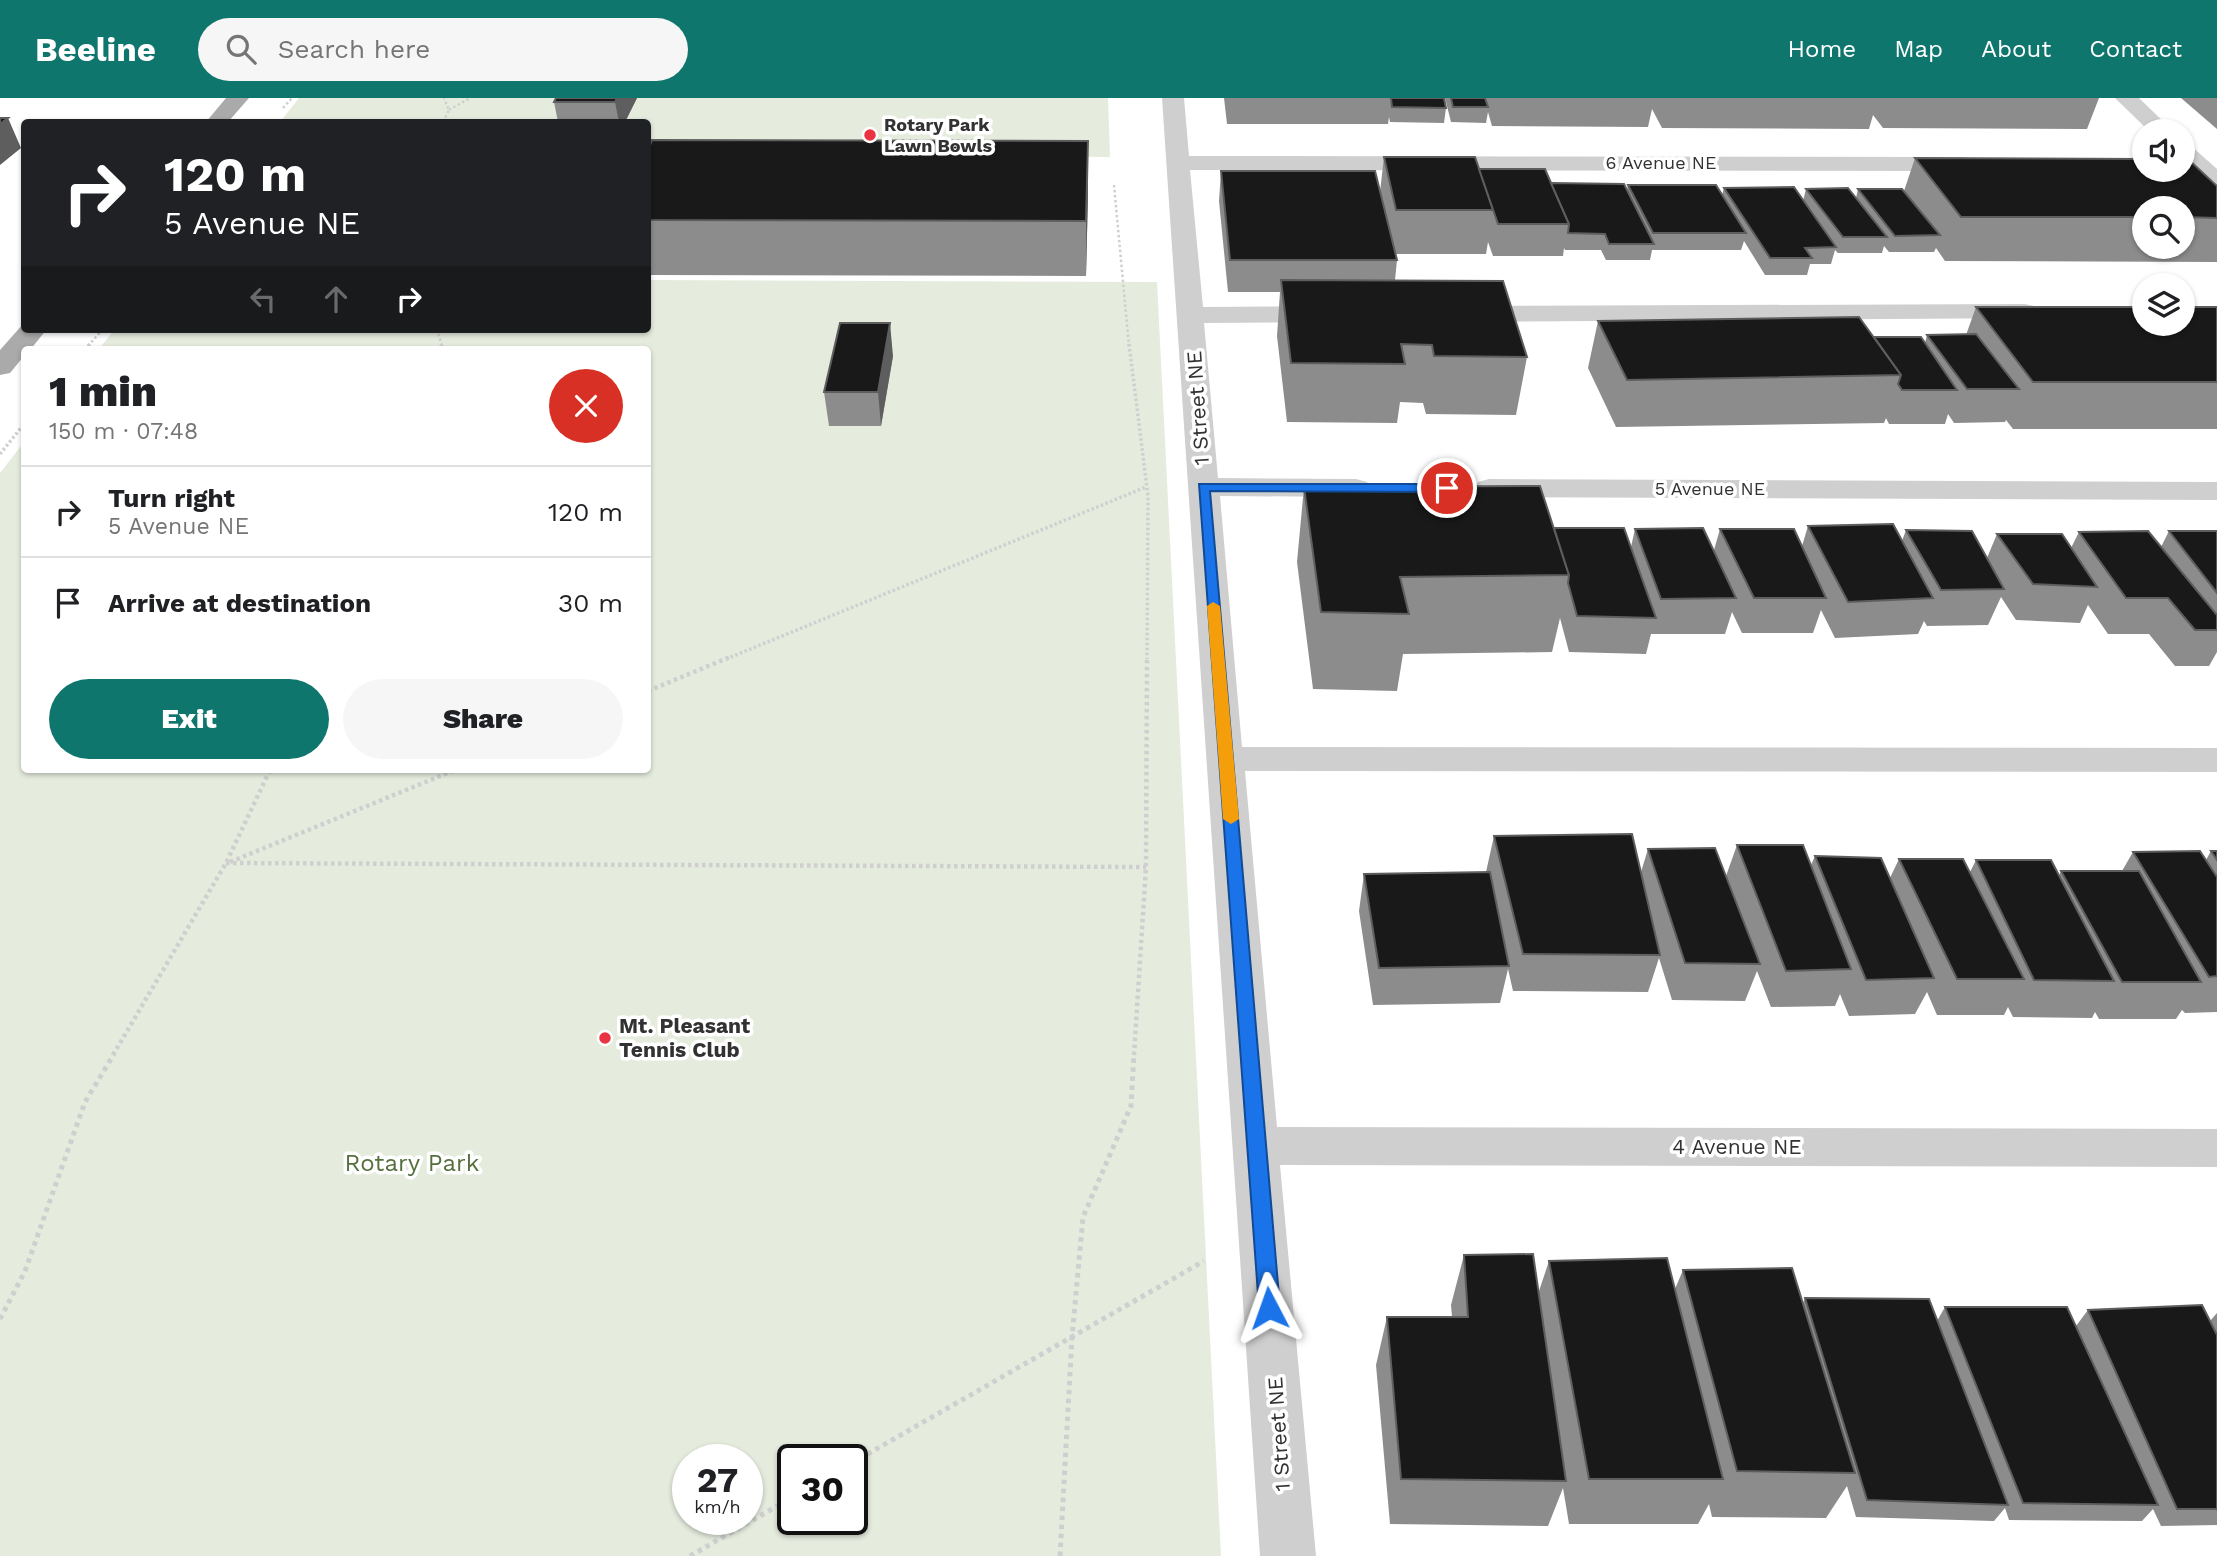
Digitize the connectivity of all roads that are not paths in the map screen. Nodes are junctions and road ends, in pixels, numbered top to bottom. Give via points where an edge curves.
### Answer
1 (237, 98) edge
2 (1173, 98) edge
3 (2126, 98) edge
4 (220, 119) edge
5 (2149, 119) edge
6 (2195, 161) edge
7 (1179, 163) junction
8 (1984, 164) edge
9 (2217, 181) edge
10 (2047, 312) edge
11 (1354, 314) edge
12 (1437, 314) edge
13 (1191, 315) junction
14 (30, 333) edge
15 (0, 367) edge
16 (1204, 487) junction
17 (1380, 488) edge
18 (1464, 488) edge
19 (2217, 491) edge
20 (1226, 759) junction
21 (2217, 760) edge
22 (1257, 1146) junction
23 (2217, 1148) edge
24 (1289, 1556) edge

1 - 4 main road
2 - 7 street, 1 Street NE
3 - 5 street
6 - 9 street
7 - 8 street, 6 Avenue NE
7 - 13 street, 1 Street NE
10 - 12 street
11 - 13 street
13 - 16 street, 1 Street NE
14 - 15 main road
16 - 17 street
16 - 20 street, 1 Street NE
18 - 19 street, 5 Avenue NE
20 - 21 street
20 - 22 street, 1 Street NE
22 - 23 street, 4 Avenue NE
22 - 24 street, 1 Street NE

